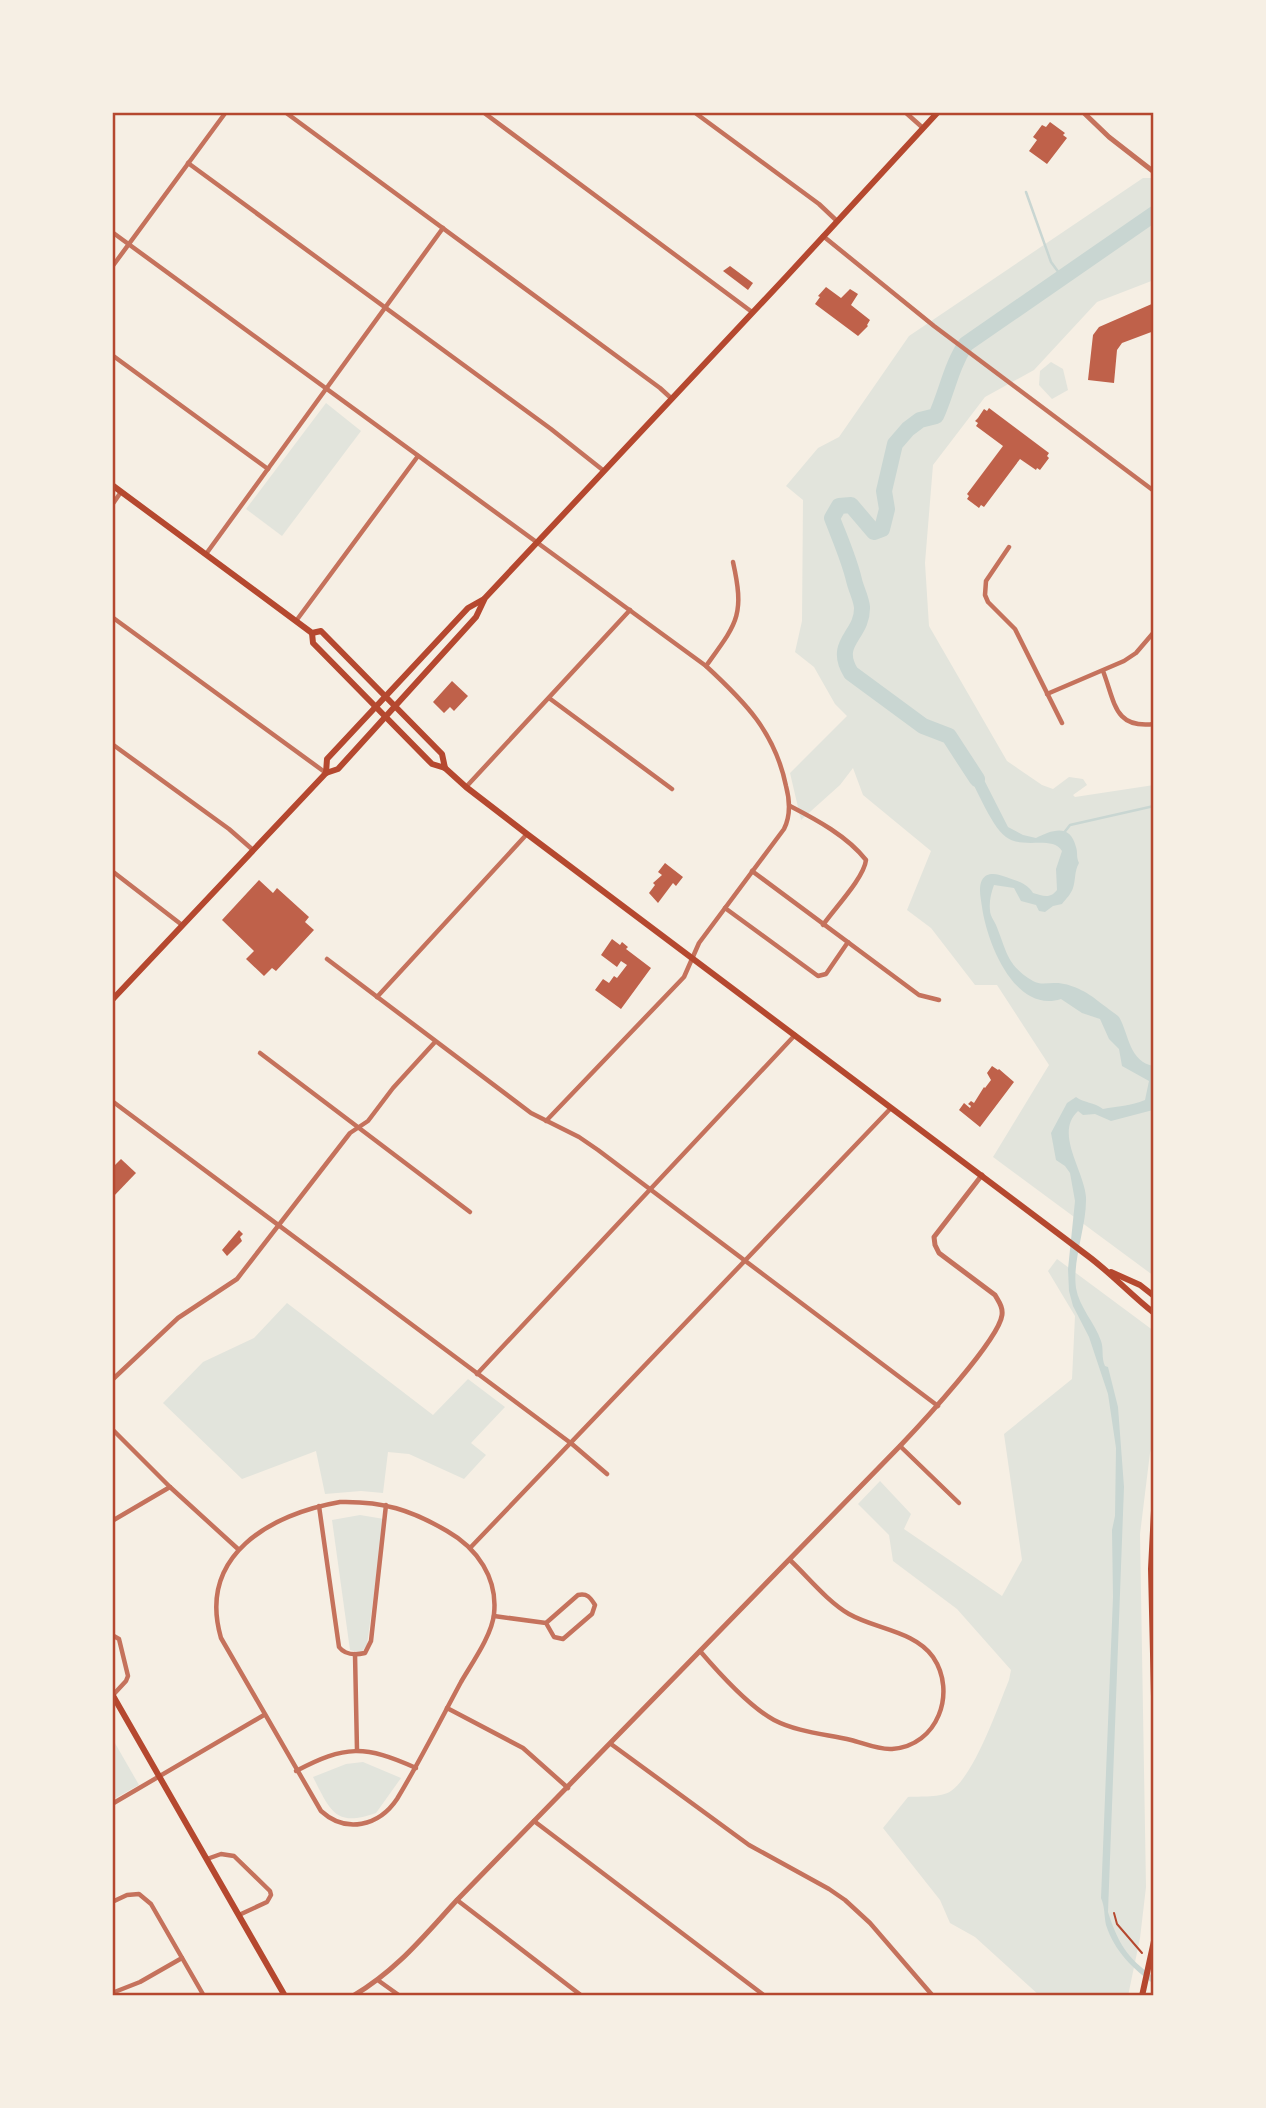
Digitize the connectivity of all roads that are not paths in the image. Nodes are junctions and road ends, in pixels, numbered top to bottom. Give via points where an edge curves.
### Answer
1 (226, 112) edge
2 (285, 112) edge
3 (483, 112) edge
4 (694, 112) edge
5 (905, 112) edge
6 (938, 112) edge
7 (1083, 112) edge
8 (923, 128) junction
9 (188, 163) junction
10 (1154, 172) edge
11 (837, 221) junction
12 (443, 229) junction
13 (112, 232) edge
14 (823, 236) junction
15 (128, 244) junction
16 (112, 267) edge
17 (386, 308) junction
18 (752, 312) junction
19 (112, 355) edge
20 (327, 389) junction
21 (672, 399) junction
22 (418, 456) junction
23 (268, 469) junction
24 (604, 471) junction
25 (112, 485) edge
26 (1154, 491) edge
27 (121, 492) junction
28 (112, 505) edge
29 (538, 543) junction
30 (1009, 547) dead end
31 (206, 554) junction
32 (733, 562) dead end
33 (485, 598) junction
34 (630, 610) junction
35 (112, 617) edge
36 (296, 621) junction
37 (1154, 632) edge
38 (312, 633) junction
39 (706, 666) junction
40 (1103, 671) junction
41 (1047, 694) junction
42 (386, 696) junction
43 (549, 698) junction
44 (375, 707) junction
45 (396, 707) junction
46 (385, 718) junction
47 (1062, 723) dead end
48 (1154, 724) edge
49 (112, 744) edge
50 (445, 768) junction
51 (326, 773) junction
52 (466, 787) junction
53 (672, 789) dead end
54 (789, 806) junction
55 (527, 834) junction
56 (253, 850) junction
57 (112, 871) edge
58 (752, 872) junction
59 (725, 908) junction
60 (182, 925) junction
61 (823, 925) junction
62 (848, 942) junction
63 (693, 958) junction
64 (327, 959) dead end
65 (377, 997) junction
66 (112, 1000) edge
67 (939, 1000) dead end
68 (795, 1035) junction
69 (436, 1042) junction
70 (260, 1054) dead end
71 (112, 1101) edge
72 (892, 1108) junction
73 (546, 1121) junction
74 (359, 1128) junction
75 (982, 1175) junction
76 (650, 1191) junction
77 (470, 1212) dead end
78 (278, 1224) junction
79 (746, 1261) junction
80 (1106, 1270) junction
81 (1154, 1296) edge
82 (1154, 1313) edge
83 (477, 1374) junction
84 (112, 1380) edge
85 (938, 1406) junction
86 (112, 1429) edge
87 (572, 1444) junction
88 (900, 1446) junction
89 (607, 1474) dead end
90 (170, 1488) junction
91 (958, 1503) dead end
92 (386, 1505) junction
93 (319, 1506) junction
94 (1154, 1511) edge
95 (112, 1521) edge
96 (471, 1547) junction
97 (238, 1549) junction
98 (790, 1560) junction
99 (494, 1616) junction
100 (546, 1623) junction
101 (112, 1635) edge
102 (700, 1651) junction
103 (355, 1654) junction
104 (112, 1695) edge
105 (1154, 1696) edge
106 (447, 1708) junction
107 (264, 1715) junction
108 (611, 1744) junction
109 (358, 1750) junction
110 (416, 1768) junction
111 (296, 1770) junction
112 (159, 1777) junction
113 (568, 1788) junction
114 (112, 1804) edge
115 (534, 1821) junction
116 (207, 1859) junction
117 (457, 1900) junction
118 (112, 1902) edge
119 (239, 1916) junction
120 (1154, 1941) edge
121 (182, 1958) junction
122 (379, 1981) junction
123 (112, 1993) edge
124 (1143, 1993) edge
125 (204, 1996) edge
126 (285, 1996) edge
127 (353, 1996) edge
128 (400, 1996) edge
129 (582, 1996) edge
130 (765, 1996) edge
131 (933, 1996) edge

1 - 9 street
2 - 12 street
3 - 18 street
4 - 11 street
5 - 8 street
6 - 8 main road
7 - 10 street
8 - 11 main road
9 - 15 street
9 - 17 street
11 - 14 main road
12 - 17 street
12 - 21 street
13 - 15 street
14 - 18 main road
14 - 26 street via 934,326
15 - 16 street
15 - 20 street
17 - 20 street
17 - 24 street
18 - 21 main road
19 - 23 street
20 - 22 street
20 - 23 street
21 - 24 main road
22 - 29 street
22 - 36 street
23 - 31 street
24 - 29 main road
25 - 27 main road
27 - 28 street
27 - 31 main road
29 - 33 main road
29 - 34 street
30 - 41 street via 986,581 985,595 1015,629
31 - 36 main road
32 - 39 street via 739,602 734,626
33 - 42 main road via 468,608
33 - 45 main road via 476,617
34 - 39 street
34 - 43 street
35 - 51 street
36 - 38 main road
37 - 40 street via 1136,653
38 - 42 main road via 321,631
38 - 44 main road via 313,643
39 - 54 street via 772,739
40 - 41 street
40 - 48 street via 1126,722
41 - 47 street
42 - 44 main road
42 - 45 main road
43 - 52 street
43 - 53 street
44 - 46 main road
44 - 51 main road via 327,759
45 - 46 main road
45 - 50 main road via 442,754
46 - 50 main road via 432,764
46 - 51 main road via 338,769
49 - 56 street
50 - 52 main road
51 - 56 main road
52 - 55 main road
54 - 58 street via 784,829
54 - 61 street via 814,818 866,860
55 - 63 main road
55 - 65 street
56 - 60 main road
57 - 60 street
58 - 59 street
58 - 61 street
59 - 62 street via 818,976 826,974
59 - 63 street
60 - 66 main road
61 - 62 street
62 - 67 street via 919,995
63 - 68 main road
63 - 73 street via 684,977
64 - 65 street
65 - 69 street
68 - 72 main road
68 - 76 street
69 - 73 street
69 - 74 street
70 - 74 street
71 - 78 street
72 - 75 main road
72 - 79 street
73 - 76 street via 579,1137
74 - 77 street
74 - 78 street via 350,1133
75 - 80 main road
75 - 85 street via 940,1228 935,1245 946,1259 995,1296 1003,1313 996,1330
76 - 79 street
76 - 83 street
78 - 83 street
78 - 84 street via 237,1279 178,1318
79 - 85 street
79 - 87 street
80 - 81 main road
80 - 82 main road
83 - 87 street
85 - 88 street
86 - 90 street
87 - 89 street
87 - 96 street
88 - 91 street
88 - 98 street
90 - 95 street
90 - 97 street
92 - 93 street
92 - 96 street via 429,1521
92 - 103 street via 371,1641 365,1653
93 - 97 street via 274,1522
93 - 103 street via 339,1647
94 - 105 main road
96 - 99 street via 490,1578
97 - 107 street via 222,1581 217,1621 221,1638
98 - 102 street
98 - 102 street via 846,1612 924,1646 934,1658 944,1698 933,1726 911,1744 891,1749 792,1727 764,1714
99 - 100 street
99 - 106 street
100 - 100 street via 554,1637 563,1639 592,1614 595,1605 590,1597 578,1595
101 - 104 street via 120,1639 128,1676
102 - 108 street
103 - 109 street
104 - 112 main road
106 - 110 street
106 - 113 street via 523,1748
107 - 111 street
107 - 112 street
108 - 113 street
108 - 131 street via 749,1845 845,1900
109 - 110 street
109 - 111 street via 336,1753
110 - 111 street via 390,1810 353,1826 335,1822 321,1811
112 - 114 street
112 - 116 main road
113 - 115 street
115 - 117 street
115 - 130 street
116 - 119 main road
116 - 119 street via 234,1856 270,1891 267,1902
117 - 122 street
117 - 129 street
118 - 121 street via 139,1894 150,1904
119 - 126 main road
120 - 124 main road
121 - 123 street
121 - 125 street
122 - 127 street
122 - 128 street

